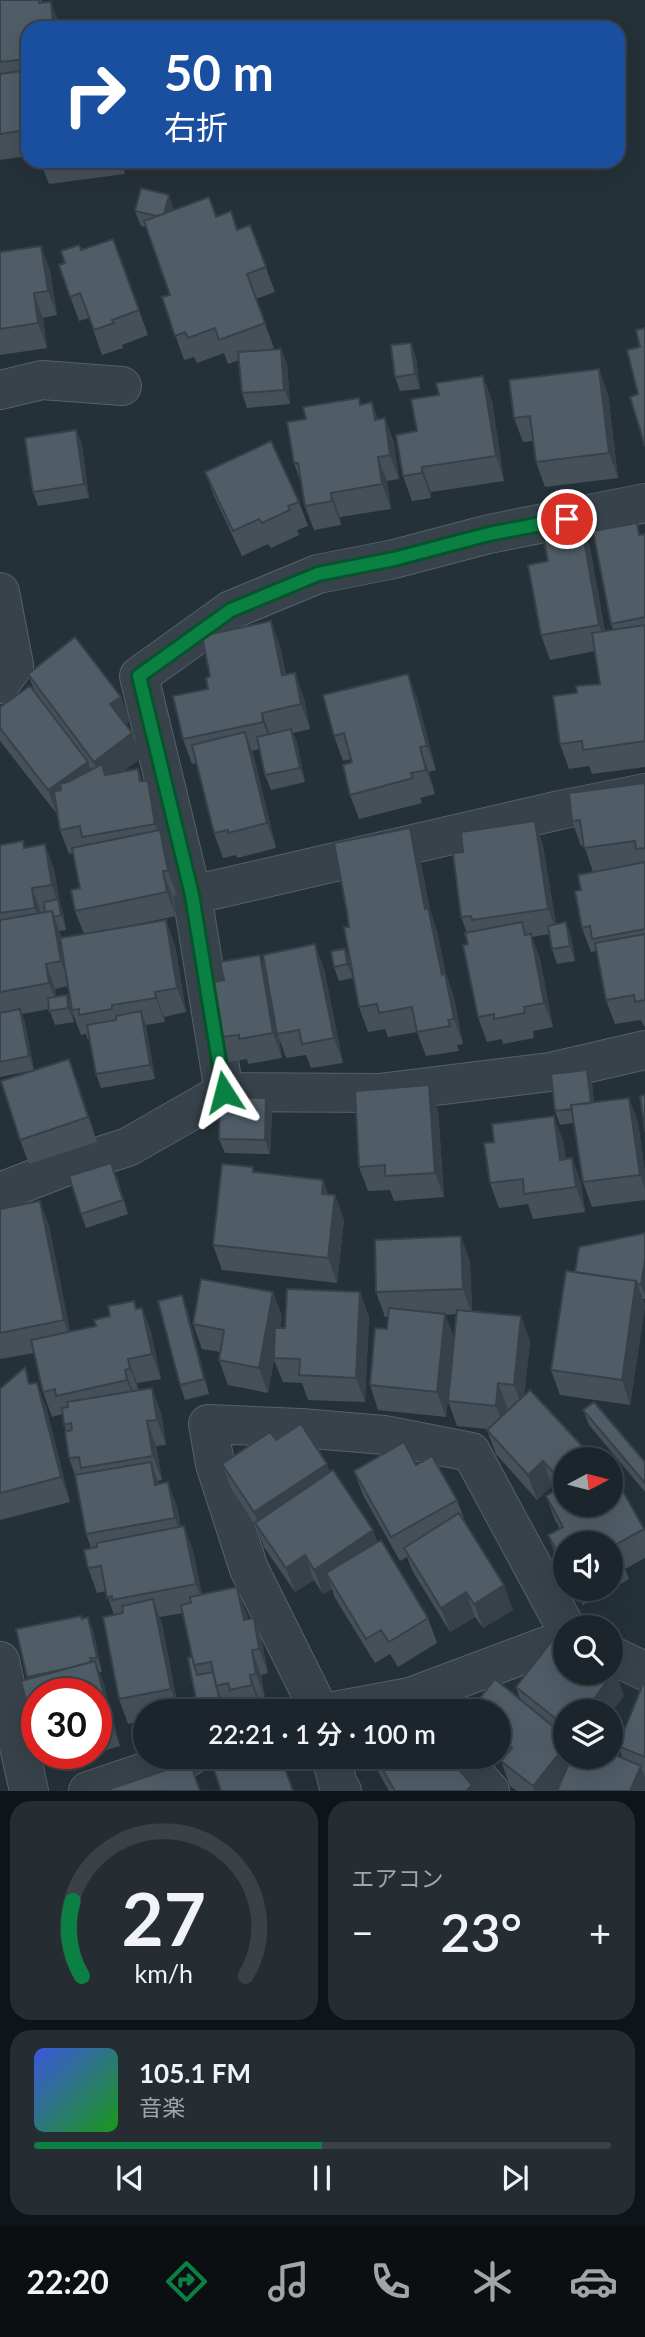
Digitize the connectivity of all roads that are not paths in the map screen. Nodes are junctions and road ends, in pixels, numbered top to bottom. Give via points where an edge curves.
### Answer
1 (122, 386) dead end
2 (0, 390) edge
3 (645, 503) edge
4 (2, 605) edge
5 (0, 684) edge
6 (645, 793) edge
7 (192, 895) junction
8 (645, 1050) edge
9 (224, 1092) junction
10 (0, 1192) edge
11 (559, 1615) edge
12 (553, 1644) edge
13 (0, 1661) edge
14 (623, 1661) edge
15 (645, 1671) edge
16 (314, 1699) edge
17 (427, 1699) edge
18 (153, 1769) edge
19 (334, 1769) edge
20 (469, 1769) edge
21 (29, 1791) edge
22 (88, 1791) edge
23 (342, 1791) edge
24 (490, 1791) edge

1 - 2 street via 42,380
3 - 7 street via 318,574 231,610 139,676
4 - 5 street via 14,665
6 - 7 street
7 - 9 street
8 - 9 street via 550,1072 379,1093
9 - 10 street via 128,1147
11 - 16 street via 471,1452 384,1435 208,1424 215,1464 249,1569
12 - 17 street
13 - 21 street
14 - 15 street
18 - 22 street
19 - 23 street
20 - 24 street

